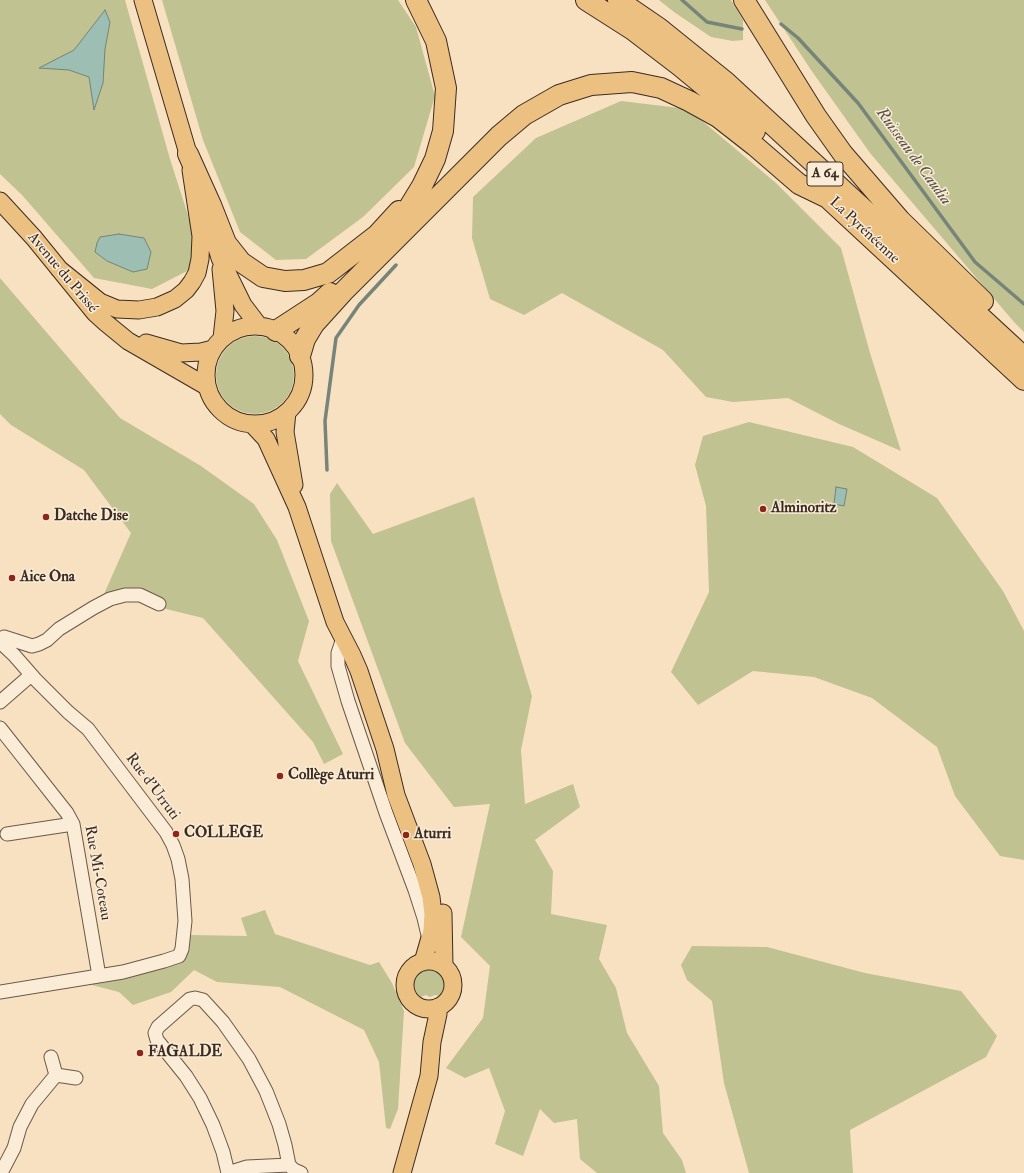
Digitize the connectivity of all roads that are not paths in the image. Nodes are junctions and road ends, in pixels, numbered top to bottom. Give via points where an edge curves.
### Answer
1 (143, 0) edge
2 (416, 0) edge
3 (586, 0) edge
4 (618, 0) edge
5 (744, 0) edge
6 (188, 154) junction
7 (422, 186) junction
8 (828, 198) junction
9 (0, 201) edge
10 (220, 258) junction
11 (59, 269) junction
12 (267, 328) junction
13 (128, 341) junction
14 (1024, 342) edge
15 (218, 343) junction
16 (300, 356) junction
17 (1024, 357) edge
18 (1024, 380) edge
19 (206, 386) junction
20 (287, 412) junction
21 (252, 424) junction
22 (297, 507) junction
23 (159, 604) dead end
24 (343, 638) junction
25 (0, 641) edge
26 (31, 675) junction
27 (0, 702) edge
28 (0, 728) edge
29 (385, 749) junction
30 (73, 824) junction
31 (7, 834) dead end
32 (429, 941) junction
33 (423, 962) junction
34 (444, 966) junction
35 (99, 976) junction
36 (0, 992) edge
37 (419, 1007) junction
38 (438, 1007) junction
39 (432, 1042) junction
40 (76, 1078) dead end
41 (289, 1165) junction
42 (1, 1173) edge
43 (228, 1173) edge
44 (301, 1173) edge
45 (402, 1173) edge

1 - 6 main road
2 - 7 highway via 436,41 446,88 443,131 435,159
3 - 8 highway, La Pyrénéenne / A 64 via 633,30 680,66
4 - 17 highway, La Pyrénéenne / A 64 via 659,28 726,82
5 - 14 highway via 816,116 843,154 900,220
6 - 7 highway via 226,243 241,262 263,277 285,281 304,280 328,273 377,235
6 - 10 main road
6 - 11 main road via 201,245 196,273 186,290 175,299 157,307 139,310 118,308 100,302
7 - 12 highway via 400,222 319,303
8 - 16 highway via 799,184 718,117 675,94 661,88 632,82 590,85 559,95 524,115 499,136 314,324 305,339
8 - 18 highway, La Pyrénéenne / A 64
9 - 11 main road, Avenue du Prissé
10 - 12 main road via 243,305
10 - 15 main road via 225,311
11 - 13 main road, Avenue du Prissé via 95,313
12 - 15 main road via 245,327 233,331
12 - 16 main road via 286,337
13 - 15 main road via 139,341 181,353 201,352
13 - 19 main road, Avenue du Prissé
15 - 19 main road via 208,360
16 - 20 main road via 304,371 303,386 297,400
19 - 21 main road via 212,400 223,413 237,421
20 - 21 main road via 277,419
20 - 22 main road via 285,432
21 - 22 main road via 266,439
22 - 24 main road via 329,605
23 - 25 street via 140,596 125,595 93,608 39,644 32,646 4,637
24 - 29 main road via 360,671
24 - 32 street via 338,653 338,666 384,806 415,890
25 - 26 street
26 - 27 street
26 - 35 street, Rue d'Urruti via 88,729 166,832 178,859 185,921 179,956
28 - 30 street, Rue Mi-Coteau
29 - 32 main road via 396,795 422,864 431,897 433,914
29 - 34 main road via 399,775 436,877 444,918
30 - 31 street
30 - 35 street, Rue Mi-Coteau
32 - 33 main road
33 - 34 main road
33 - 37 main road via 408,974 405,989 412,1002
34 - 38 main road via 452,979 453,987 448,999
35 - 36 street, Rue d'Urruti
37 - 38 main road
37 - 39 main road
38 - 39 main road
39 - 45 main road via 427,1083
40 - 42 street via 52,1064 20,1127 14,1148
41 - 43 street via 247,1168
41 - 43 street via 276,1117 249,1059 223,1022 203,1000 190,999 158,1026 155,1033 157,1040 200,1098 213,1125
41 - 44 street

